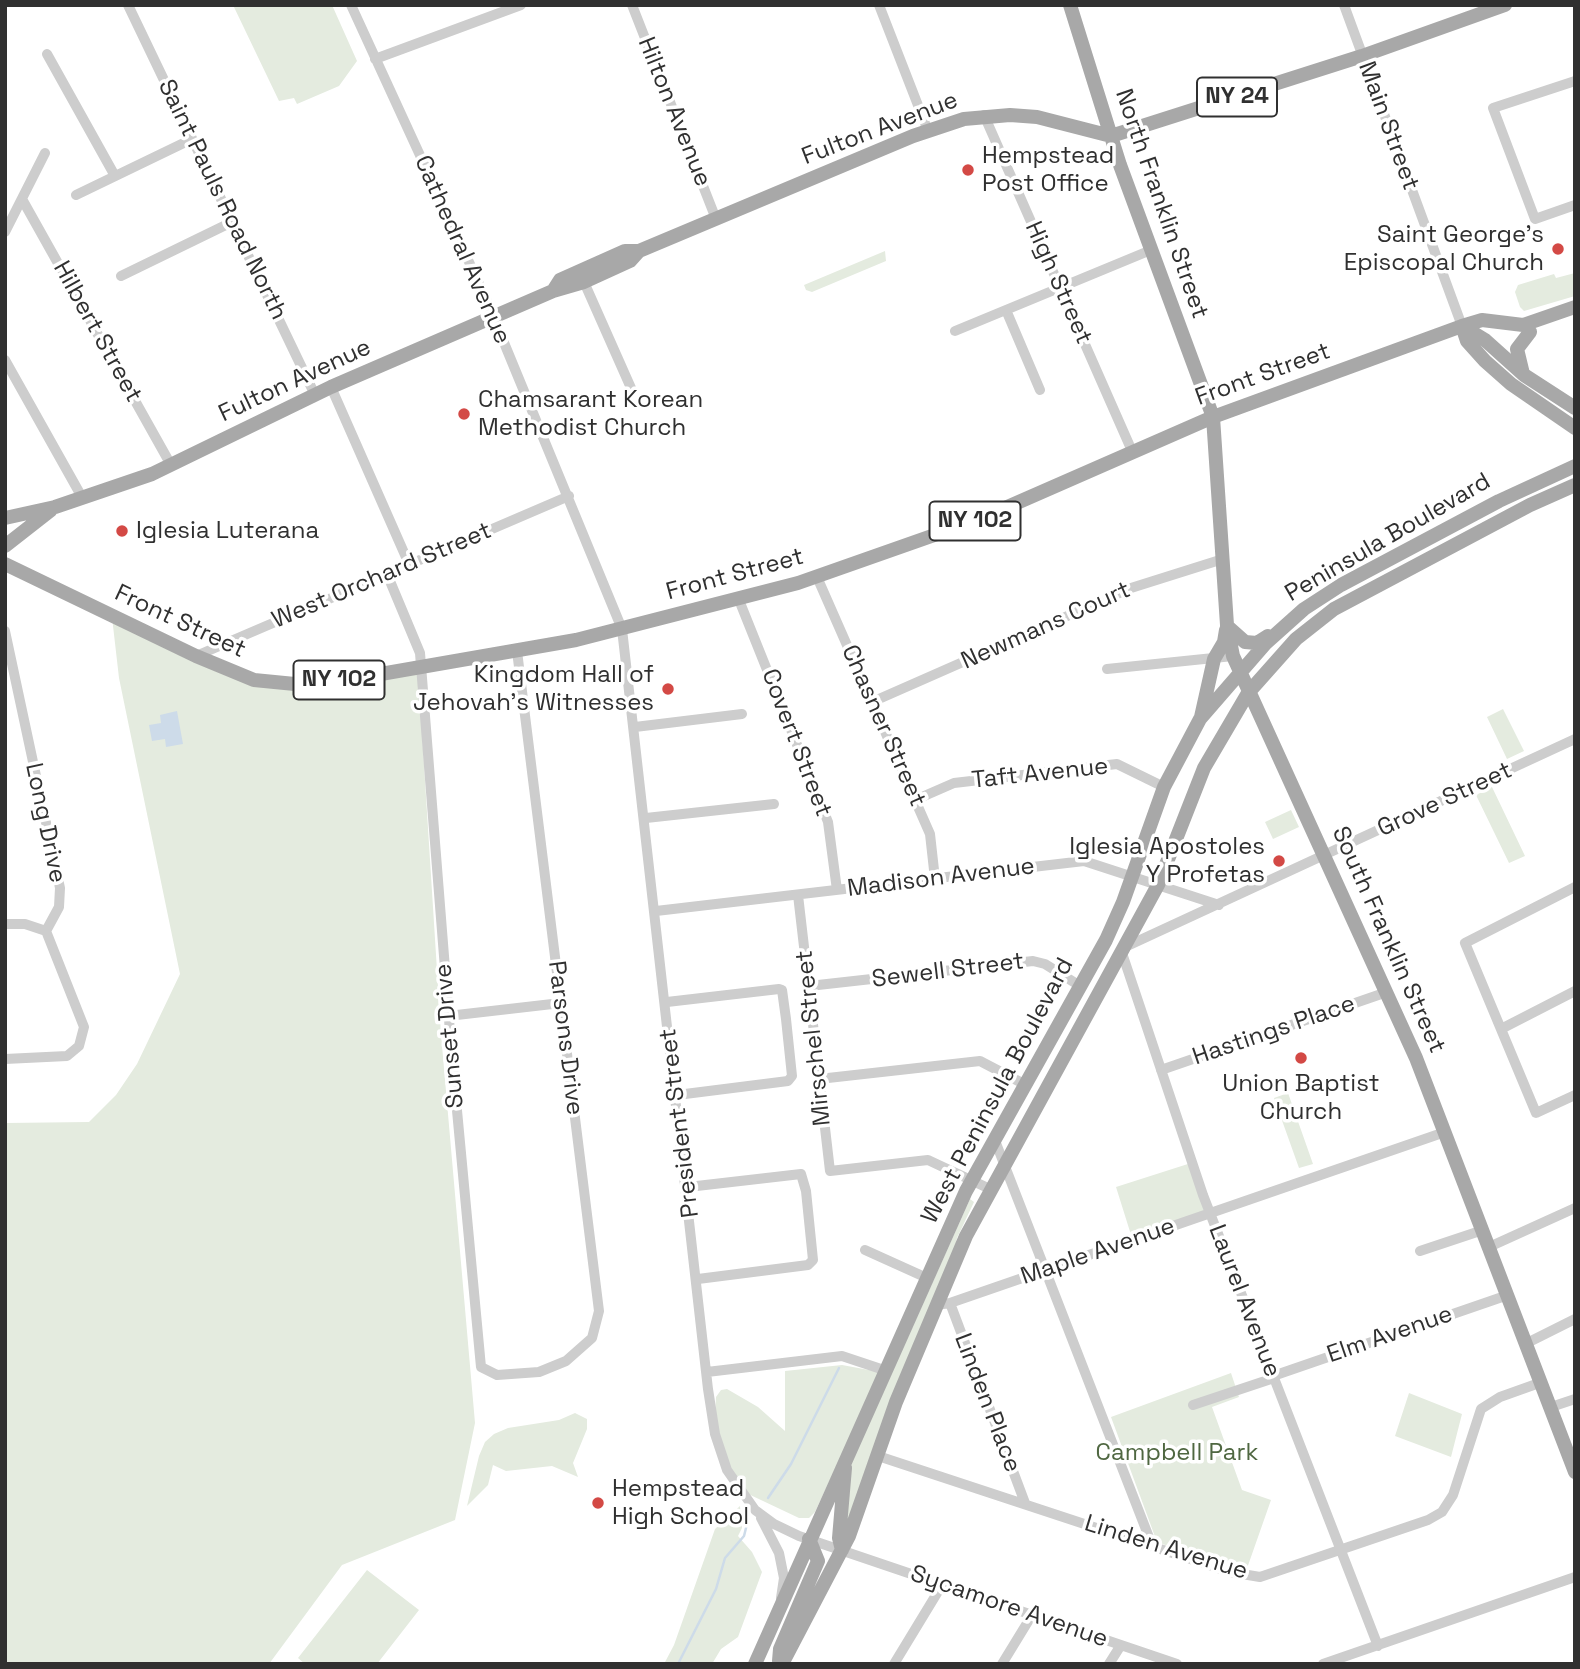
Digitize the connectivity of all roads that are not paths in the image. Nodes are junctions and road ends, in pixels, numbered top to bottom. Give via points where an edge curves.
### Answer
1 (128, 5) edge
2 (351, 5) edge
3 (521, 5) edge
4 (632, 5) edge
5 (879, 5) edge
6 (1070, 5) edge
7 (1344, 5) edge
8 (1506, 5) edge
9 (47, 54) dead end
10 (1362, 56) junction
11 (375, 59) junction
12 (1575, 82) edge
13 (984, 116) junction
14 (928, 131) junction
15 (1111, 136) junction
16 (192, 139) junction
17 (46, 153) dead end
18 (115, 176) junction
19 (76, 195) dead end
20 (22, 199) junction
21 (1575, 205) edge
22 (716, 219) junction
23 (232, 222) junction
24 (5, 232) edge
25 (1151, 250) junction
26 (639, 251) junction
27 (121, 276) dead end
28 (584, 282) junction
29 (1060, 287) junction
30 (552, 291) junction
31 (1575, 307) edge
32 (1006, 310) junction
33 (493, 316) junction
34 (1575, 317) edge
35 (1462, 326) junction
36 (955, 331) dead end
37 (1530, 332) junction
38 (5, 360) edge
39 (1524, 375) junction
40 (331, 387) junction
41 (631, 388) dead end
42 (1040, 390) dead end
43 (315, 395) junction
44 (1575, 408) edge
45 (1213, 417) junction
46 (1575, 428) edge
47 (1132, 451) junction
48 (171, 465) junction
49 (1575, 466) edge
50 (1575, 485) edge
51 (569, 496) junction
52 (83, 499) junction
53 (55, 507) junction
54 (5, 518) edge
55 (5, 546) edge
56 (1223, 559) junction
57 (5, 564) edge
58 (409, 564) junction
59 (387, 574) junction
60 (817, 577) junction
61 (739, 600) junction
62 (1286, 623) junction
63 (1227, 625) junction
64 (622, 629) junction
65 (5, 631) edge
66 (517, 650) junction
67 (196, 656) junction
68 (1233, 656) junction
69 (1214, 659) junction
70 (420, 667) junction
71 (1107, 669) dead end
72 (1239, 673) junction
73 (1248, 693) junction
74 (872, 702) junction
75 (742, 714) dead end
76 (1200, 719) junction
77 (635, 727) junction
78 (1575, 739) edge
79 (1164, 787) junction
80 (915, 800) junction
81 (774, 804) dead end
82 (646, 818) junction
83 (1326, 855) junction
84 (1132, 877) junction
85 (935, 879) junction
86 (1158, 885) junction
87 (1575, 887) edge
88 (837, 890) junction
89 (798, 895) junction
90 (1219, 905) junction
91 (656, 911) junction
92 (5, 924) edge
93 (46, 931) junction
94 (1123, 950) junction
95 (809, 986) junction
96 (1080, 986) junction
97 (1575, 991) edge
98 (1387, 992) junction
99 (667, 1002) junction
100 (561, 1003) junction
101 (448, 1016) junction
102 (1501, 1029) junction
103 (5, 1059) edge
104 (1161, 1070) junction
105 (819, 1079) junction
106 (1024, 1084) junction
107 (677, 1095) junction
108 (1575, 1095) edge
109 (1445, 1132) junction
110 (994, 1138) junction
111 (1004, 1163) junction
112 (972, 1179) junction
113 (688, 1187) junction
114 (990, 1189) junction
115 (1575, 1208) edge
116 (1210, 1214) junction
117 (1483, 1230) junction
118 (1489, 1247) junction
119 (865, 1251) dead end
120 (1420, 1251) dead end
121 (1045, 1270) junction
122 (698, 1279) junction
123 (927, 1279) junction
124 (1508, 1295) junction
125 (943, 1304) junction
126 (1575, 1319) edge
127 (1527, 1343) junction
128 (884, 1370) junction
129 (707, 1372) junction
130 (517, 1374) joint
131 (1273, 1377) junction
132 (1542, 1382) junction
133 (1575, 1399) edge
134 (1193, 1405) dead end
135 (1551, 1408) junction
136 (878, 1456) junction
137 (845, 1462) junction
138 (1575, 1472) edge
139 (1025, 1503) junction
140 (755, 1510) junction
141 (809, 1539) junction
142 (1152, 1545) junction
143 (842, 1550) junction
144 (1340, 1550) junction
145 (1575, 1577) edge
146 (942, 1585) junction
147 (780, 1607) junction
148 (1032, 1615) junction
149 (1121, 1645) junction
150 (1378, 1646) junction
151 (755, 1664) edge
152 (780, 1664) edge
153 (894, 1664) edge
154 (1002, 1664) edge
155 (1109, 1664) edge
156 (1177, 1664) edge
157 (1323, 1664) edge

1 - 16 street, Saint Pauls Road North
2 - 11 street, Cathedral Avenue
3 - 11 street
4 - 22 street, Hilton Avenue
5 - 14 street
6 - 15 main road, North Franklin Street
7 - 10 street, Main Street
8 - 10 main road, NY 24
9 - 18 street
10 - 15 main road, NY 24
10 - 35 street, Main Street
11 - 33 street, Cathedral Avenue
12 - 21 street via 1493,108 1535,219
13 - 14 main road, Fulton Avenue
13 - 15 main road, Fulton Avenue via 1037,117
13 - 29 street, High Street
14 - 22 main road, Fulton Avenue
15 - 25 main road, North Franklin Street
16 - 18 street
16 - 23 street, Saint Pauls Road North
17 - 20 street
18 - 19 street
20 - 24 street
20 - 48 street, Hilbert Street
22 - 26 main road, Fulton Avenue
23 - 27 street
23 - 43 street, Saint Pauls Road North
25 - 29 street
25 - 45 main road, North Franklin Street
26 - 28 main road, Fulton Avenue via 630,261
26 - 30 main road, Fulton Avenue via 625,251 560,280
28 - 30 main road, Fulton Avenue
28 - 41 street
29 - 32 street
29 - 47 street, High Street
30 - 33 main road, Fulton Avenue
31 - 35 main road, Front Street / NY 102 via 1523,325 1482,320
32 - 36 street
32 - 42 street
33 - 40 main road, Fulton Avenue
33 - 51 street, Cathedral Avenue
34 - 37 main road, Front Street / NY 102
35 - 37 main road, Front Street / NY 102
35 - 39 main road
35 - 45 main road, Front Street / NY 102
35 - 46 main road via 1467,341 1485,361
37 - 39 main road via 1517,349
38 - 52 street
39 - 44 main road
40 - 43 main road, Fulton Avenue
40 - 58 street
43 - 48 main road, Fulton Avenue
45 - 47 main road, Front Street / NY 102
45 - 56 main road, South Franklin Street
47 - 60 main road, Front Street / NY 102 via 980,519
48 - 52 main road, Fulton Avenue
49 - 62 main road, Peninsula Boulevard via 1504,498 1341,585
50 - 73 main road, Peninsula Boulevard via 1334,609 1286,649
51 - 58 street, West Orchard Street
51 - 64 street, Cathedral Avenue
52 - 53 main road, Fulton Avenue
53 - 54 main road, Fulton Avenue
53 - 55 main road
56 - 63 main road, South Franklin Street
56 - 74 street, Newmans Court via 1131,588
57 - 67 main road, Front Street / NY 102
58 - 59 street, West Orchard Street
59 - 67 street, West Orchard Street
59 - 70 street, Sunset Drive via 420,653
60 - 61 main road, Front Street / NY 102
60 - 74 street, Chasner Street
61 - 64 main road, Front Street / NY 102
61 - 88 street, Covert Street via 828,822
62 - 63 main road via 1257,643 1241,640
62 - 72 main road, Peninsula Boulevard
63 - 68 main road, South Franklin Street
63 - 69 main road
64 - 66 main road, Front Street / NY 102
64 - 77 street, President Street
65 - 93 street, Long Drive via 60,888 59,907
66 - 70 main road, Front Street / NY 102
66 - 100 street, Parsons Drive
67 - 70 main road, Front Street / NY 102 via 231,672 278,684 305,685
68 - 69 street
68 - 72 main road, South Franklin Street
69 - 71 street
69 - 76 main road
70 - 101 street, Sunset Drive
72 - 73 main road, South Franklin Street
72 - 76 main road, West Peninsula Boulevard
73 - 83 main road, South Franklin Street
73 - 86 main road, West Peninsula Boulevard via 1204,768
74 - 80 street, Chasner Street
75 - 77 street
76 - 79 main road, West Peninsula Boulevard
77 - 82 street, President Street
78 - 83 street, Grove Street
79 - 80 street, Taft Avenue via 1117,764 954,783
79 - 84 main road, West Peninsula Boulevard
80 - 85 street, Chasner Street via 930,834
81 - 82 street
82 - 91 street, President Street
83 - 90 street, Grove Street
83 - 98 main road, South Franklin Street
84 - 85 street, Madison Avenue via 1084,861
84 - 86 street, Madison Avenue
84 - 96 main road, West Peninsula Boulevard via 1115,921
85 - 88 street, Madison Avenue
86 - 90 street, Madison Avenue
86 - 94 main road, West Peninsula Boulevard
87 - 102 street via 1465,943
88 - 89 street, Madison Avenue
89 - 91 street, Madison Avenue
89 - 95 street, Mirschel Street
90 - 94 street, Grove Street
91 - 99 street, President Street
92 - 93 street
93 - 103 street via 84,1034 67,1056
94 - 104 street, Laurel Avenue
94 - 111 main road, West Peninsula Boulevard
95 - 96 street, Sewell Street via 1033,961
95 - 105 street, Mirschel Street
96 - 106 main road, West Peninsula Boulevard
97 - 102 street
98 - 104 street, Hastings Place
98 - 109 main road, South Franklin Street
99 - 107 street, President Street
99 - 107 street via 782,990 791,1066 792,1076 780,1083
100 - 101 street
100 - 130 street, Parsons Drive via 598,1321 592,1338 566,1361 539,1372
101 - 130 street, Sunset Drive via 481,1367 497,1375
102 - 108 street via 1536,1113
104 - 116 street, Laurel Avenue
105 - 106 street via 980,1060
105 - 112 street, Mirschel Street via 830,1171 928,1160
106 - 110 main road, West Peninsula Boulevard
107 - 113 street, President Street
109 - 116 street, Maple Avenue
109 - 117 main road, South Franklin Street
110 - 111 street
110 - 112 main road, West Peninsula Boulevard
111 - 114 main road, West Peninsula Boulevard
111 - 121 street
112 - 114 street
112 - 123 main road, West Peninsula Boulevard
113 - 122 street, President Street
113 - 122 street via 801,1174 806,1191 813,1260 802,1267
114 - 125 main road, West Peninsula Boulevard
115 - 118 street
116 - 121 street, Maple Avenue
116 - 131 street, Laurel Avenue
117 - 118 main road, South Franklin Street
117 - 120 street
118 - 124 main road, South Franklin Street
119 - 123 street
121 - 125 street, Maple Avenue
121 - 142 street
122 - 129 street, President Street
123 - 128 main road, West Peninsula Boulevard
124 - 127 main road, South Franklin Street
124 - 131 street, Elm Avenue
125 - 136 main road, West Peninsula Boulevard
125 - 139 street, Linden Place
126 - 127 street
127 - 132 main road, South Franklin Street
128 - 129 street via 842,1356
128 - 137 main road, West Peninsula Boulevard
129 - 140 street, President Street via 719,1451 726,1470
131 - 134 street, Elm Avenue
131 - 144 street, Laurel Avenue
132 - 135 main road, South Franklin Street
132 - 144 street, Linden Avenue via 1480,1409 1453,1495 1442,1511
133 - 135 street
135 - 138 main road, South Franklin Street
136 - 139 street, Linden Avenue
136 - 143 main road, West Peninsula Boulevard
137 - 141 main road, West Peninsula Boulevard
137 - 143 main road
139 - 142 street, Linden Avenue
140 - 141 street, President Street
140 - 147 street via 779,1553 784,1578
141 - 143 street, President Street
141 - 147 main road
141 - 152 main road via 818,1561 780,1649
142 - 144 street, Linden Avenue via 1251,1577 1270,1575
143 - 146 street, Sycamore Avenue
143 - 152 main road
144 - 150 street, Laurel Avenue
145 - 150 street
146 - 148 street, Sycamore Avenue
146 - 153 street
147 - 151 main road
148 - 149 street, Sycamore Avenue
148 - 154 street
149 - 155 street
149 - 156 street, Sycamore Avenue
150 - 157 street

